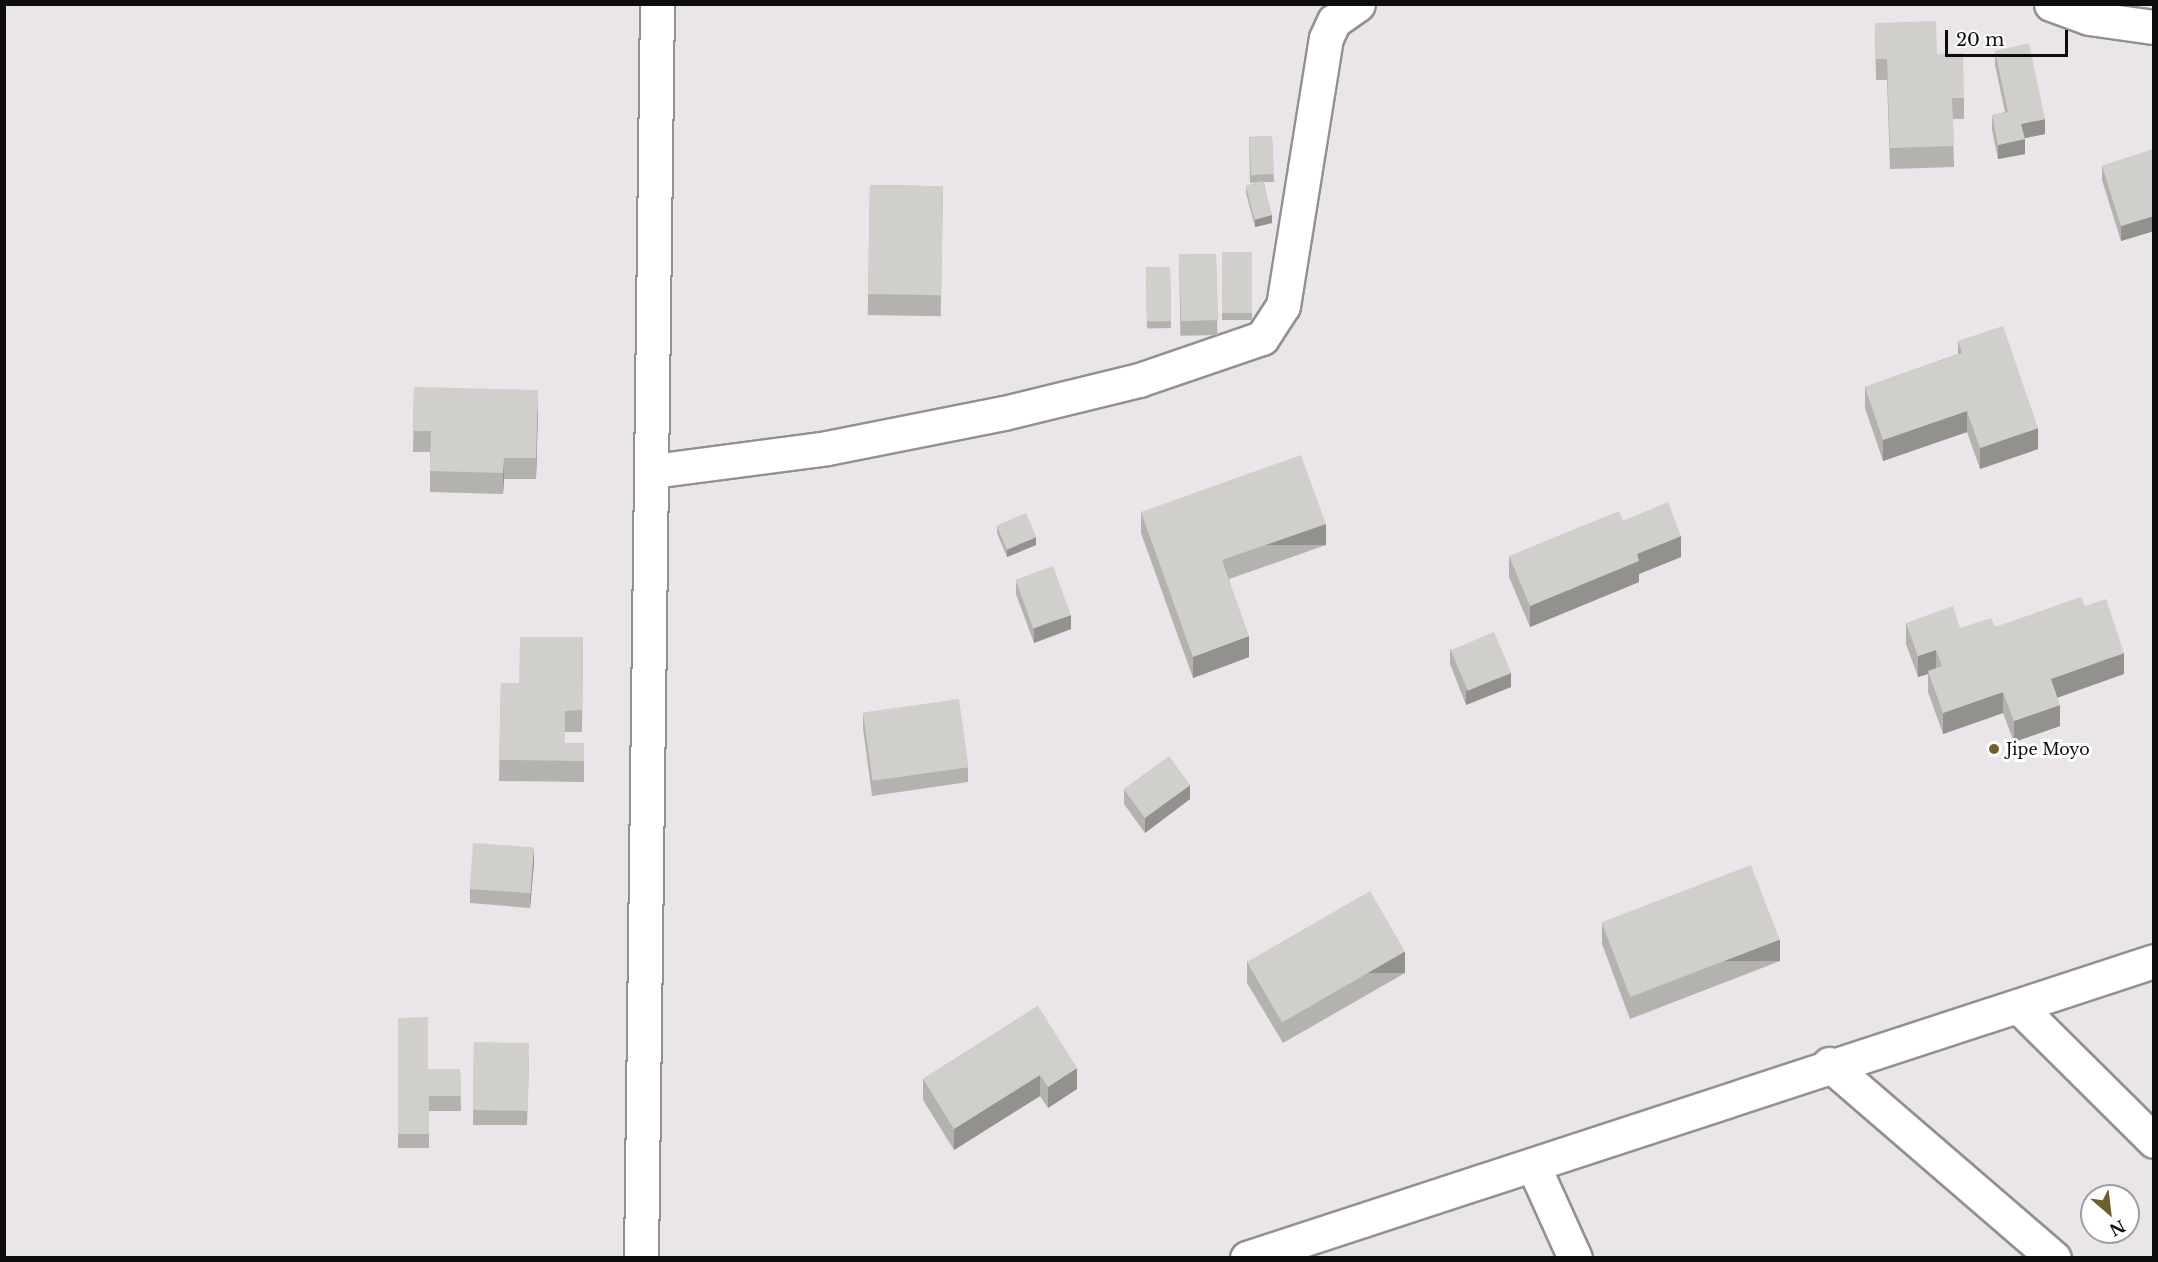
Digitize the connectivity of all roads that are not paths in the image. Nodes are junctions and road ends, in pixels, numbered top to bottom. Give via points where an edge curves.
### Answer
1 (657, 4) edge
2 (1358, 4) edge
3 (2051, 4) edge
4 (2154, 27) edge
5 (653, 471) junction
6 (2154, 961) edge
7 (2021, 1009) junction
8 (1829, 1064) junction
9 (2154, 1141) edge
10 (1533, 1165) junction
11 (641, 1257) edge
12 (1247, 1257) edge
13 (1575, 1257) edge
14 (2055, 1257) edge

1 - 5 street
2 - 5 street via 1334,21 1326,38 1283,306 1262,338 1139,380 1004,413 827,448
3 - 4 street via 2089,18
5 - 11 street
6 - 7 street
7 - 8 street
7 - 9 street
8 - 10 street
8 - 14 street
10 - 12 street
10 - 13 street

